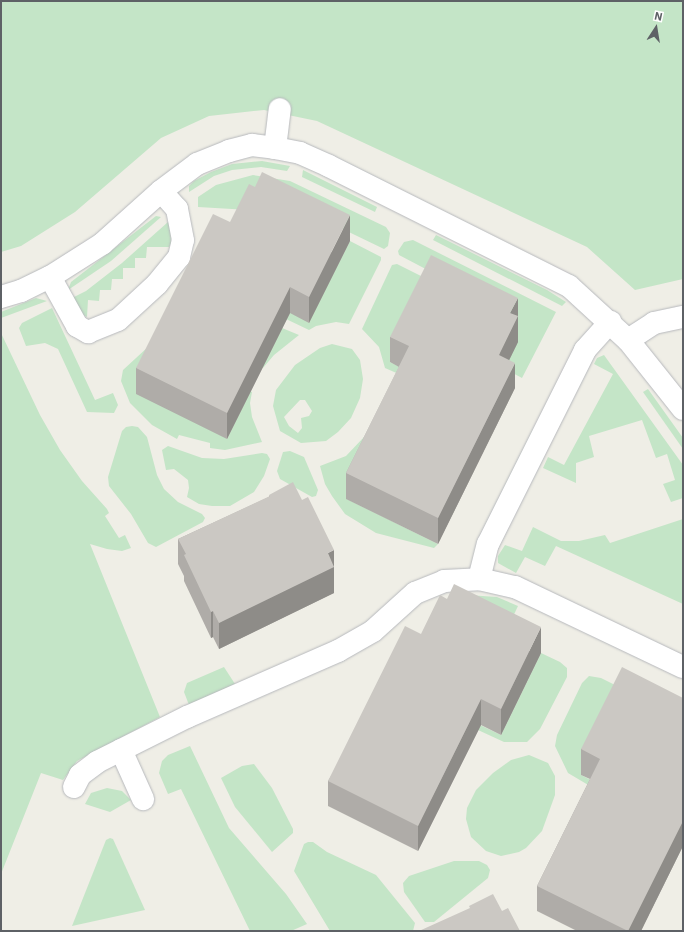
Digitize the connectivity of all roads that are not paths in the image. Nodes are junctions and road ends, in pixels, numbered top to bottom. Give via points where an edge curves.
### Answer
1 (280, 109) dead end
2 (275, 148) junction
3 (161, 191) junction
4 (50, 277) junction
5 (1, 297) edge
6 (683, 317) edge
7 (610, 322) junction
8 (628, 340) junction
9 (683, 409) edge
10 (479, 579) junction
11 (683, 667) edge
12 (121, 750) junction
13 (74, 787) dead end
14 (143, 799) dead end

1 - 2 street
2 - 3 street via 252,145 229,150 197,164
2 - 7 street via 300,153 329,166 543,272 578,293
3 - 4 street via 102,244
3 - 4 street via 177,209 183,240 179,257 158,284 118,320 88,332 78,326
4 - 5 street via 22,291
6 - 8 street via 654,323
7 - 8 street
7 - 10 street via 585,350 488,544
8 - 9 street
10 - 11 street via 507,584 530,593
10 - 12 street via 444,582 415,593 373,630 338,652
12 - 13 street via 86,771
12 - 14 street

